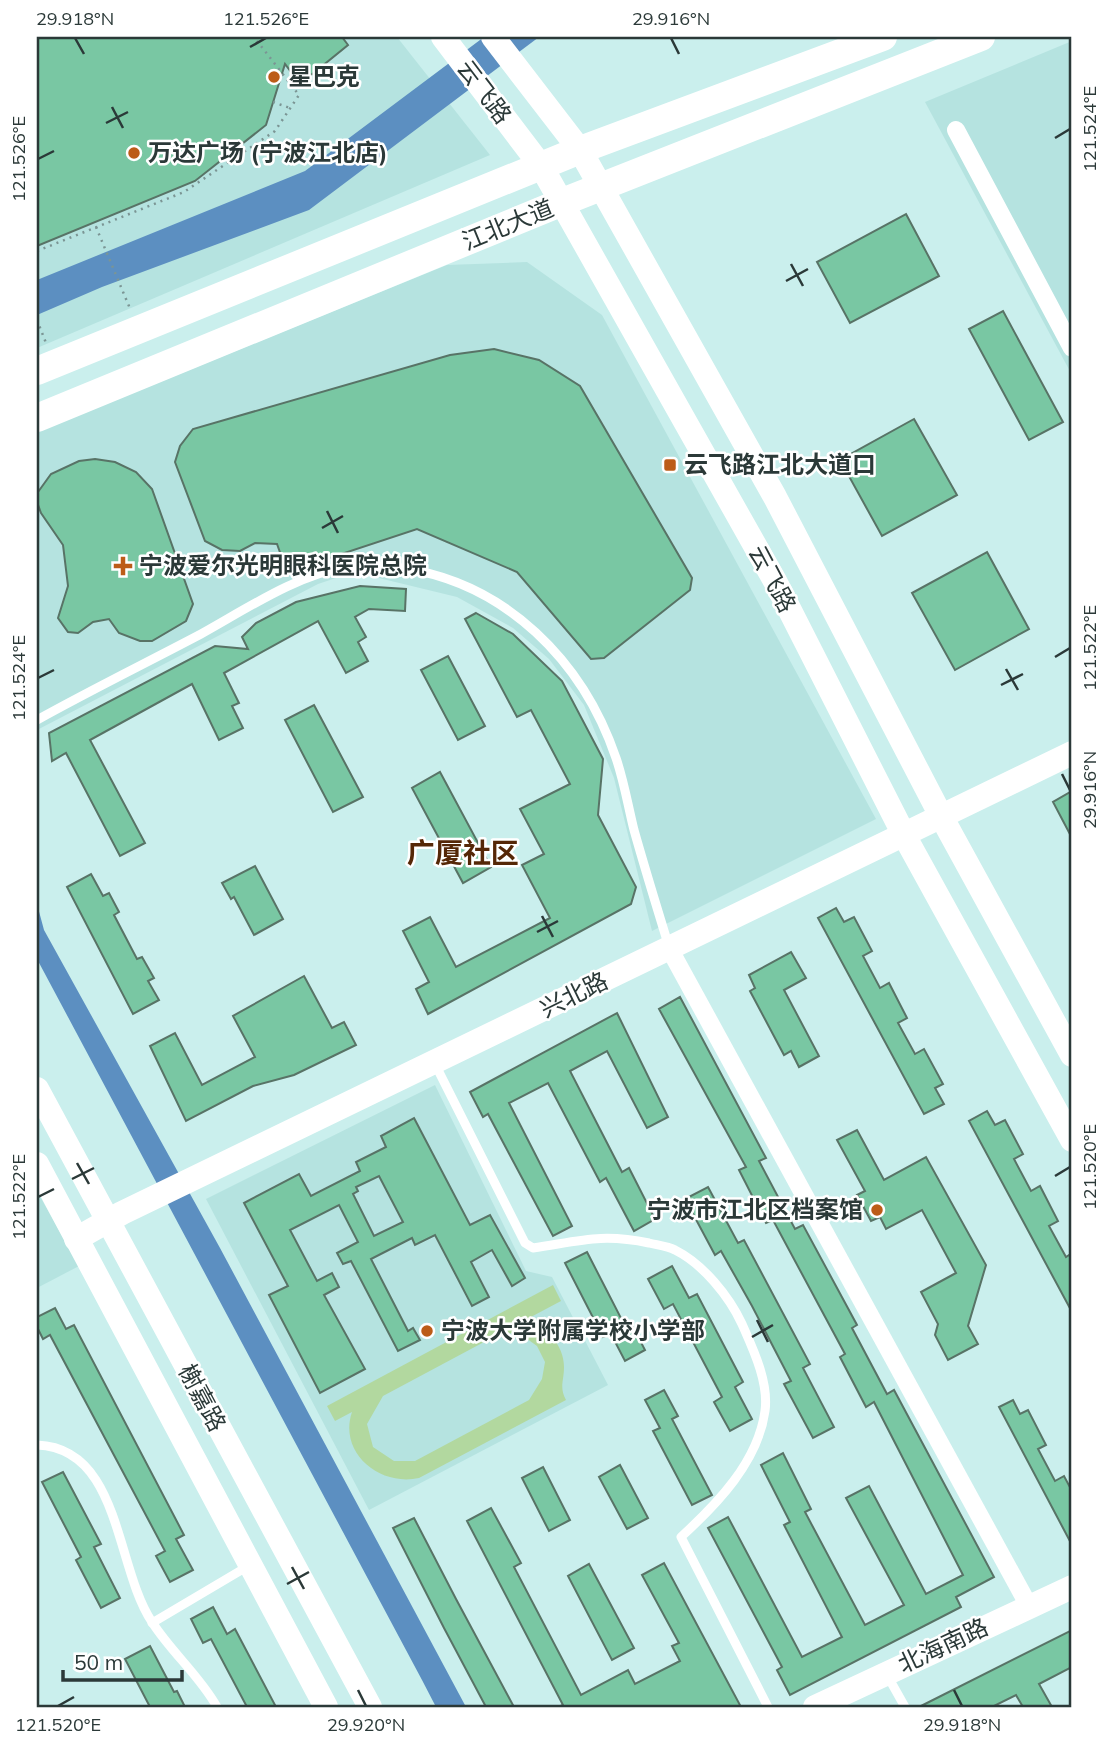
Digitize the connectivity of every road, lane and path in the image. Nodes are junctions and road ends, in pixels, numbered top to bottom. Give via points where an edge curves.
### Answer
1 (254, 37) edge
2 (443, 37) edge
3 (493, 37) edge
4 (883, 37) edge
5 (981, 37) edge
6 (273, 103) dead end
7 (290, 108) junction
8 (956, 130) dead end
9 (580, 150) junction
10 (541, 166) junction
11 (601, 187) junction
12 (560, 203) junction
13 (96, 228) junction
14 (37, 251) edge
15 (131, 314) dead end
16 (37, 320) edge
17 (1072, 348) edge
18 (42, 362) edge
19 (37, 418) edge
20 (37, 720) edge
21 (1072, 753) edge
22 (941, 816) junction
23 (904, 835) junction
24 (669, 948) junction
25 (1072, 1055) edge
26 (434, 1062) junction
27 (37, 1089) edge
28 (1072, 1140) edge
29 (37, 1164) edge
30 (115, 1217) junction
31 (76, 1238) junction
32 (37, 1445) edge
33 (250, 1565) junction
34 (1072, 1587) edge
35 (1029, 1606) junction
36 (152, 1623) junction
37 (886, 1673) junction
38 (217, 1707) edge
39 (326, 1707) edge
40 (370, 1707) edge
41 (768, 1707) edge
42 (815, 1707) edge
43 (905, 1707) edge

1 - 7 path via 299,95
2 - 10 main road, 云飞路
3 - 9 main road, 云飞路
4 - 9 main road, 江北大道
5 - 11 main road, 江北大道
6 - 7 path
7 - 13 path via 275,131 184,192
8 - 17 street
9 - 10 main road, 江北大道
9 - 11 main road, 云飞路
10 - 12 main road, 云飞路
10 - 18 main road, 江北大道
11 - 12 main road, 江北大道
11 - 22 main road, 云飞路 via 775,497
12 - 19 main road, 江北大道
12 - 23 main road, 云飞路 via 775,581
13 - 14 path
13 - 15 path
16 - 18 path
20 - 24 lane via 315,576 351,566 394,567 452,580 505,605 528,624 558,655 588,700 616,758
21 - 22 main road, 兴北路
22 - 23 main road, 兴北路
22 - 25 main road, 云飞路
23 - 24 main road, 兴北路
23 - 28 main road, 云飞路
24 - 26 main road, 兴北路
24 - 35 street
26 - 30 main road, 兴北路
26 - 41 lane via 525,1243 533,1248 597,1236 674,1249 702,1270 734,1307 757,1357 766,1409 737,1478 681,1537
27 - 30 main road, 榭嘉路
29 - 31 main road, 榭嘉路
30 - 31 main road, 兴北路
30 - 40 main road, 榭嘉路
31 - 33 main road, 榭嘉路
32 - 36 lane via 76,1458 93,1473 110,1504 138,1598
33 - 36 lane
33 - 39 main road, 榭嘉路
34 - 35 main road, 北海南路
35 - 37 main road, 北海南路
36 - 38 lane
37 - 42 main road, 北海南路
37 - 43 lane

